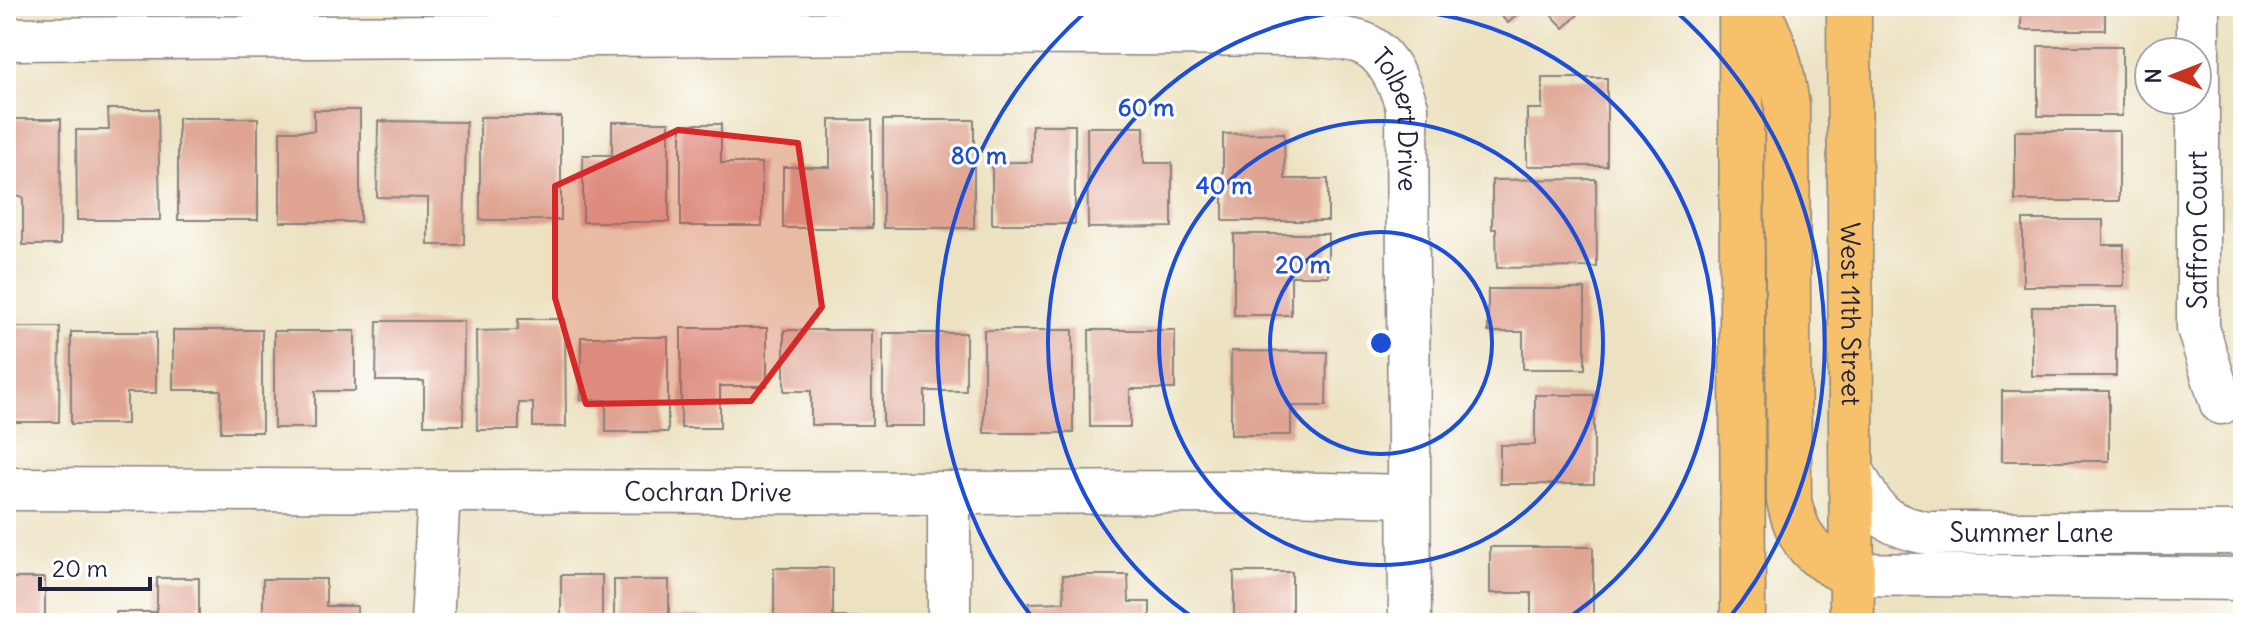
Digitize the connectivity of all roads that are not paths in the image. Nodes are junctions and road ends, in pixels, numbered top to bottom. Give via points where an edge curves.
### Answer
1 (1741, 6) edge
2 (1754, 6) edge
3 (1849, 6) edge
4 (2198, 6) edge
5 (901, 20) edge
6 (6, 39) edge
7 (2221, 403) dead end
8 (1851, 468) junction
9 (6, 489) edge
10 (439, 492) junction
11 (949, 493) junction
12 (1409, 496) junction
13 (2243, 533) edge
14 (1851, 574) junction
15 (2243, 579) edge
16 (432, 623) edge
17 (949, 623) edge
18 (1410, 623) edge
19 (1743, 623) edge
20 (1852, 623) edge

1 - 19 main road
2 - 14 main road via 1773,44 1787,105 1789,501 1803,541 1816,556
3 - 8 main road, West 11th Street
4 - 7 street, Saffron Court via 2198,328
5 - 6 street, Tolbert Drive
5 - 12 street, Tolbert Drive via 1308,35 1362,42 1378,53 1401,86 1407,107
8 - 13 street, Summer Lane via 1883,517 1927,533
8 - 14 main road, West 11th Street
9 - 10 street, Cochran Drive
10 - 11 street, Cochran Drive
10 - 16 street
11 - 12 street, Cochran Drive
11 - 17 street
12 - 18 street, Tolbert Drive
14 - 15 street, Summer Lane
14 - 20 main road, West 11th Street

